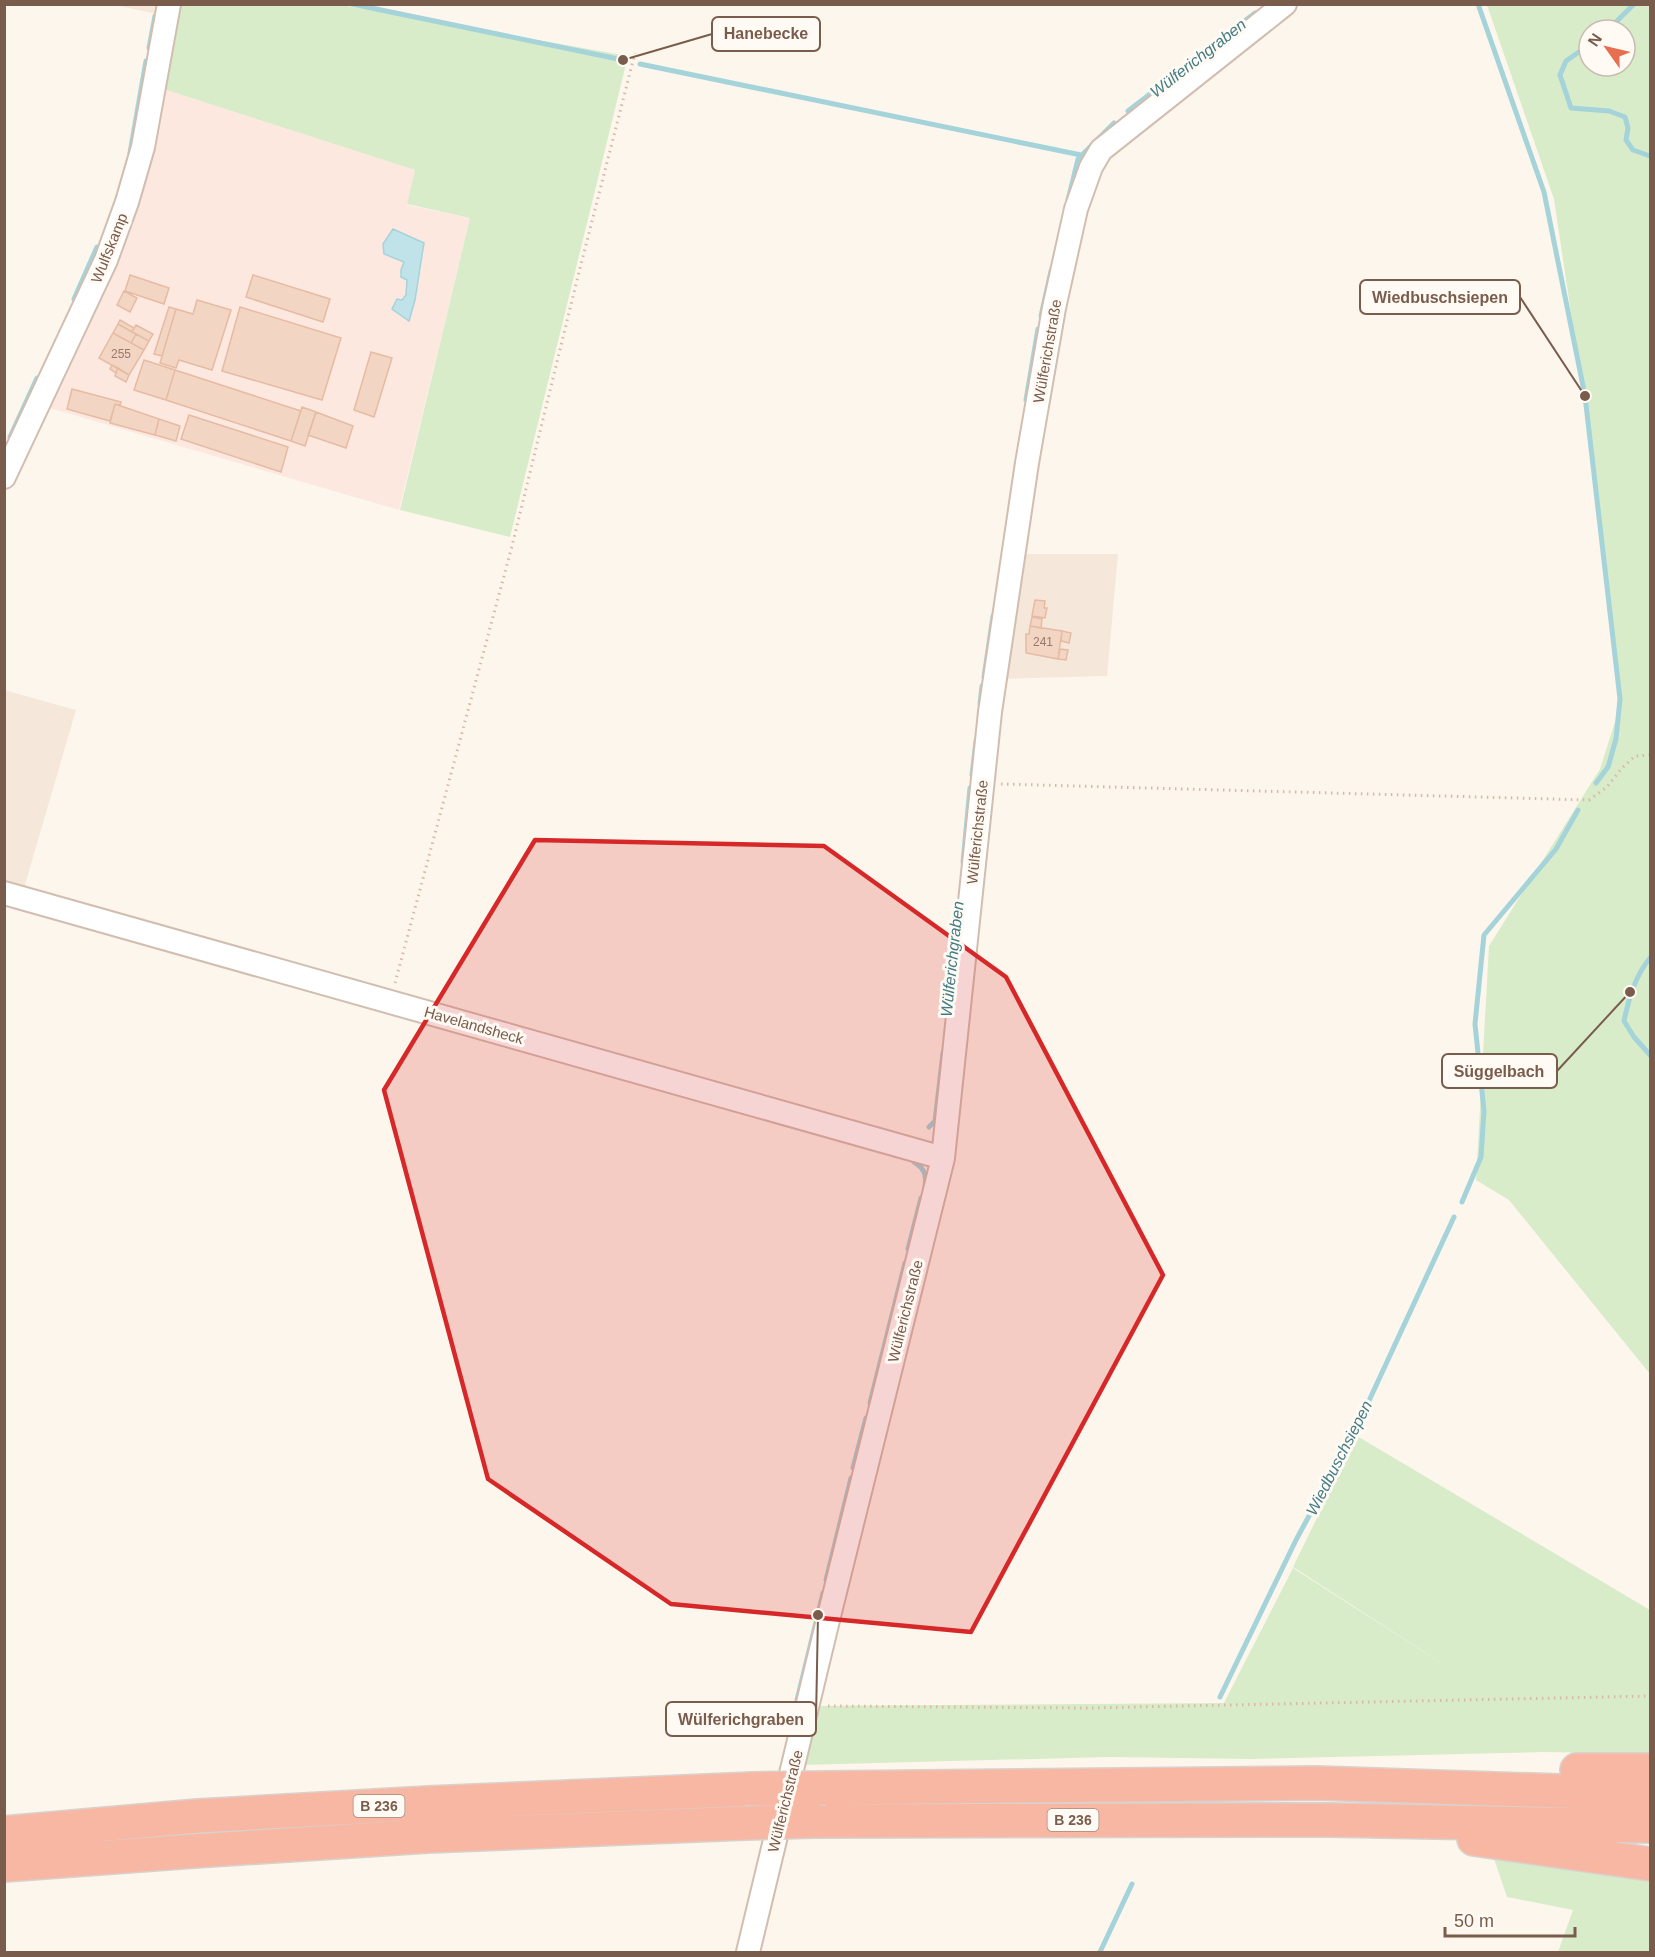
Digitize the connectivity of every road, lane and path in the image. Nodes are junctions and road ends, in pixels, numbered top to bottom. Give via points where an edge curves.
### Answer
1 (168, 4) edge
2 (1285, 4) edge
3 (635, 53) dead end
4 (4, 477) edge
5 (1650, 755) edge
6 (982, 783) junction
7 (4, 893) edge
8 (390, 1002) junction
9 (943, 1158) junction
10 (1650, 1696) edge
11 (808, 1706) junction
12 (1650, 1770) edge
13 (1317, 1783) junction
14 (1650, 1794) edge
15 (1330, 1820) junction
16 (1650, 1826) edge
17 (4, 1833) edge
18 (1650, 1864) edge
19 (4, 1865) edge
20 (748, 1953) edge

1 - 4 street, Wulfskamp via 142,147 127,202 106,260
2 - 6 street, Wülferichstraße via 1113,139 1091,166 1076,209 1045,358
3 - 8 path via 512,546
5 - 6 path via 1635,756 1607,787 1588,800
6 - 9 street, Wülferichstraße
7 - 8 street, Havelandsheck
8 - 9 street, Havelandsheck
9 - 11 street, Wülferichstraße
10 - 11 path via 1086,1708
11 - 20 street, Wülferichstraße
12 - 13 highway via 1545,1771
13 - 14 highway, B 236
13 - 17 highway, B 236, bridge via 727,1789 221,1815
15 - 16 highway, B 236
15 - 18 highway via 1399,1836 1470,1838
15 - 19 highway, B 236, bridge via 745,1822 428,1836

